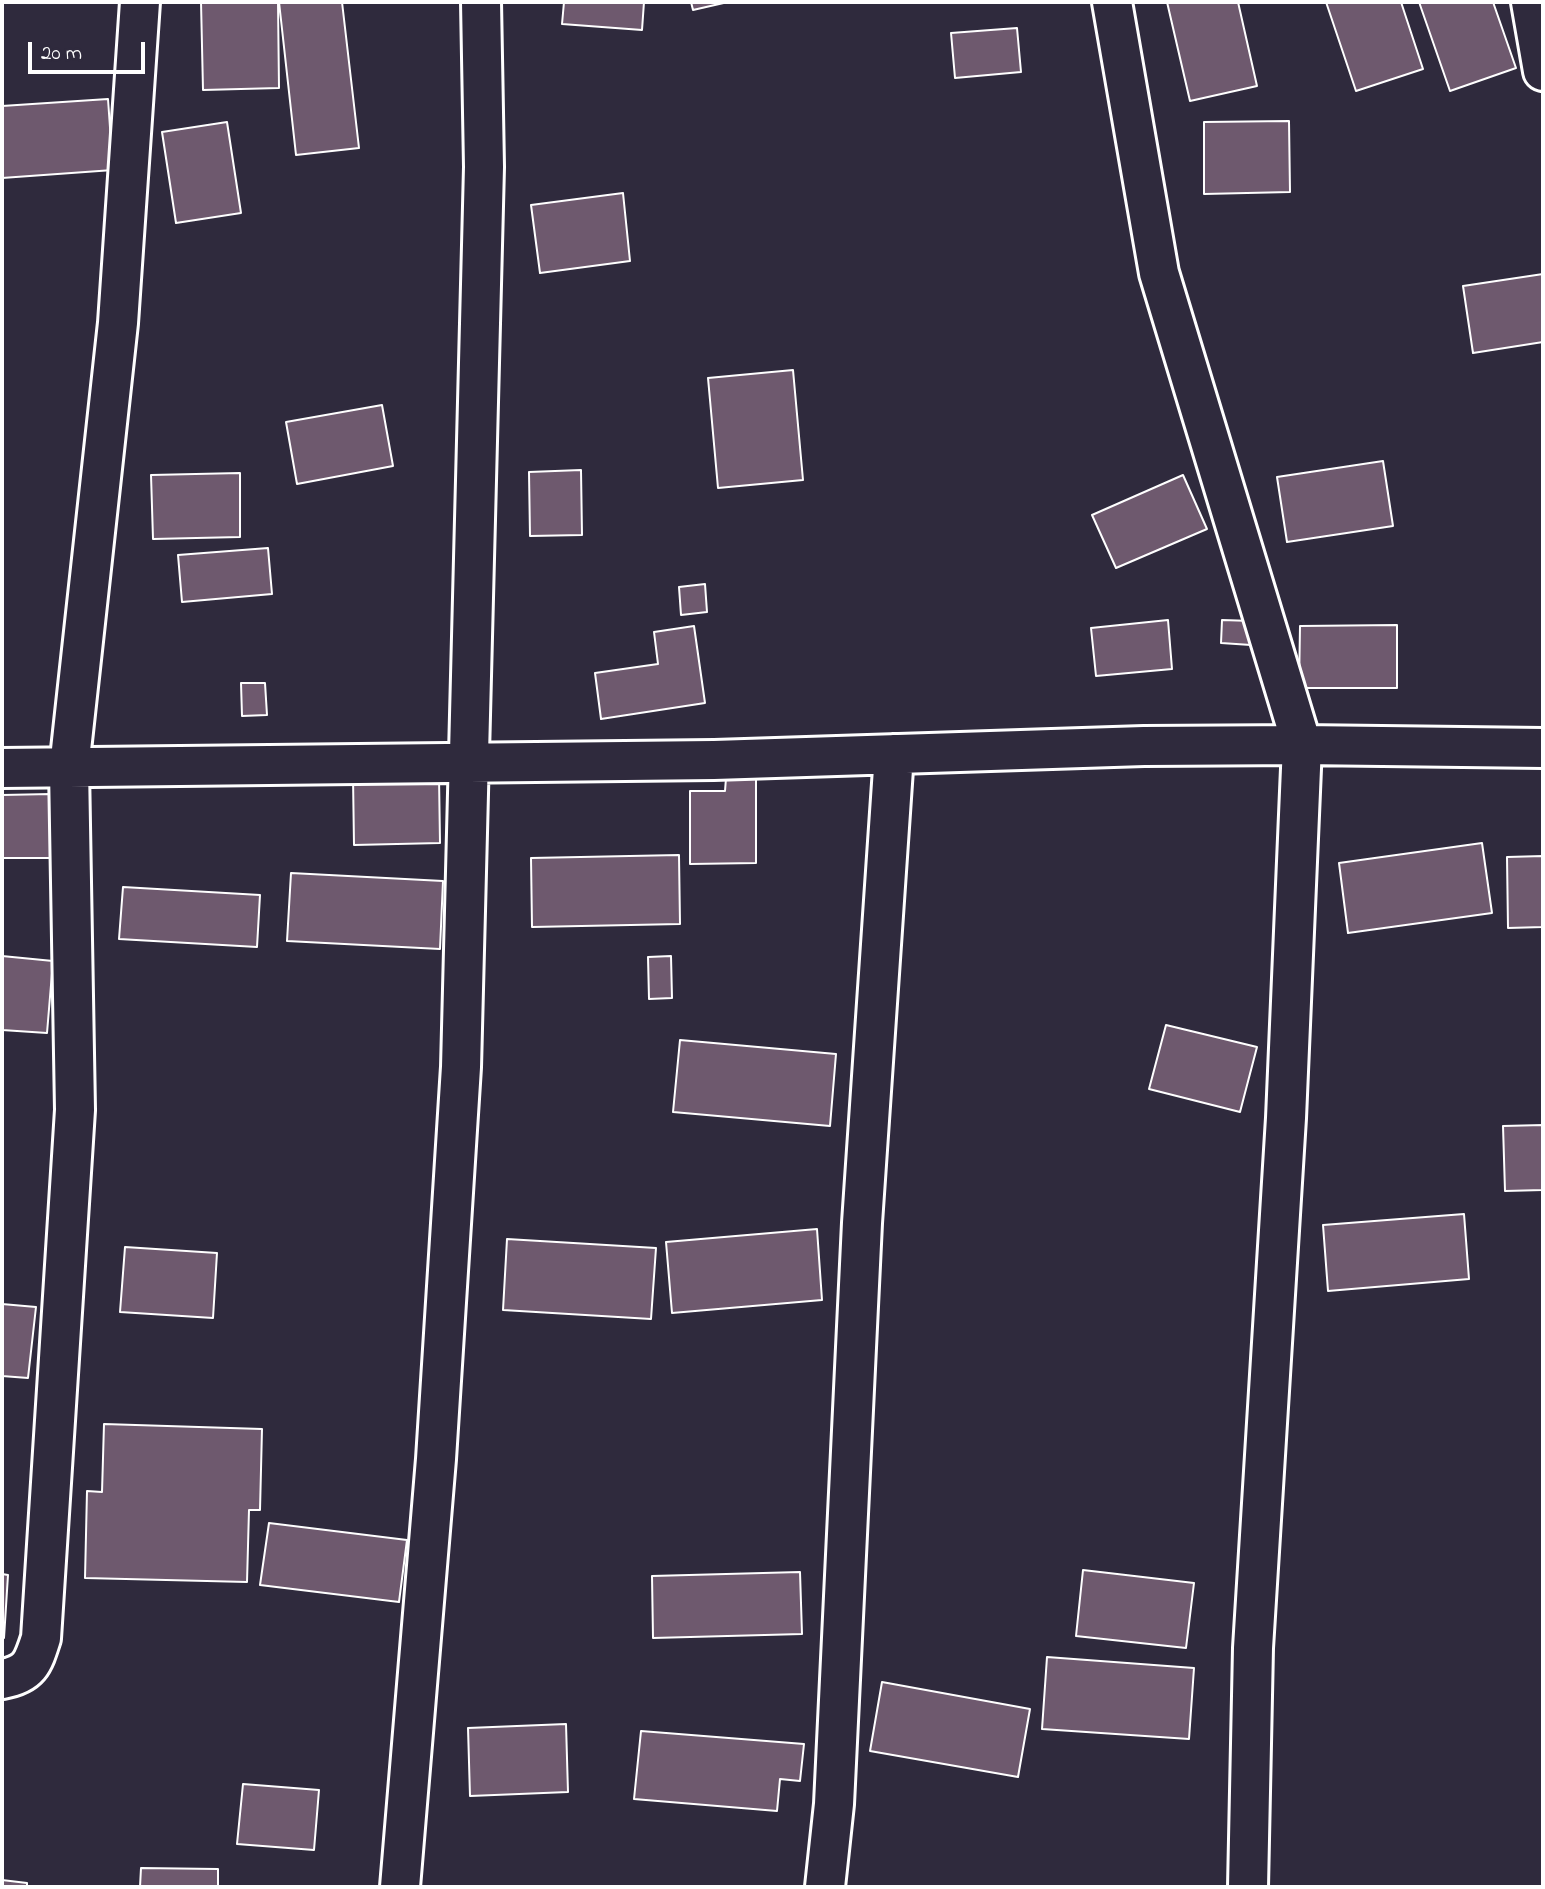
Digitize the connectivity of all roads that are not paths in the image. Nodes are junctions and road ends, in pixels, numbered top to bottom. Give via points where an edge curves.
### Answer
1 (140, 2) edge
2 (481, 2) edge
3 (1112, 2) edge
4 (1531, 2) edge
5 (1543, 71) edge
6 (1302, 745) junction
7 (1543, 748) edge
8 (894, 754) junction
9 (469, 763) junction
10 (2, 768) edge
11 (69, 768) junction
12 (2, 1679) edge
13 (400, 1887) edge
14 (825, 1887) edge
15 (1248, 1887) edge

1 - 11 street via 118,323
2 - 9 street via 484,167
3 - 6 street via 1159,273
4 - 5 street
6 - 7 street
6 - 8 street
6 - 15 street via 1286,1118 1254,1648
8 - 9 street
8 - 14 street via 862,1223 834,1804
9 - 11 street
9 - 13 street via 461,1067 436,1459
10 - 11 street
11 - 12 street via 75,1110 41,1638 34,1663 17,1676

